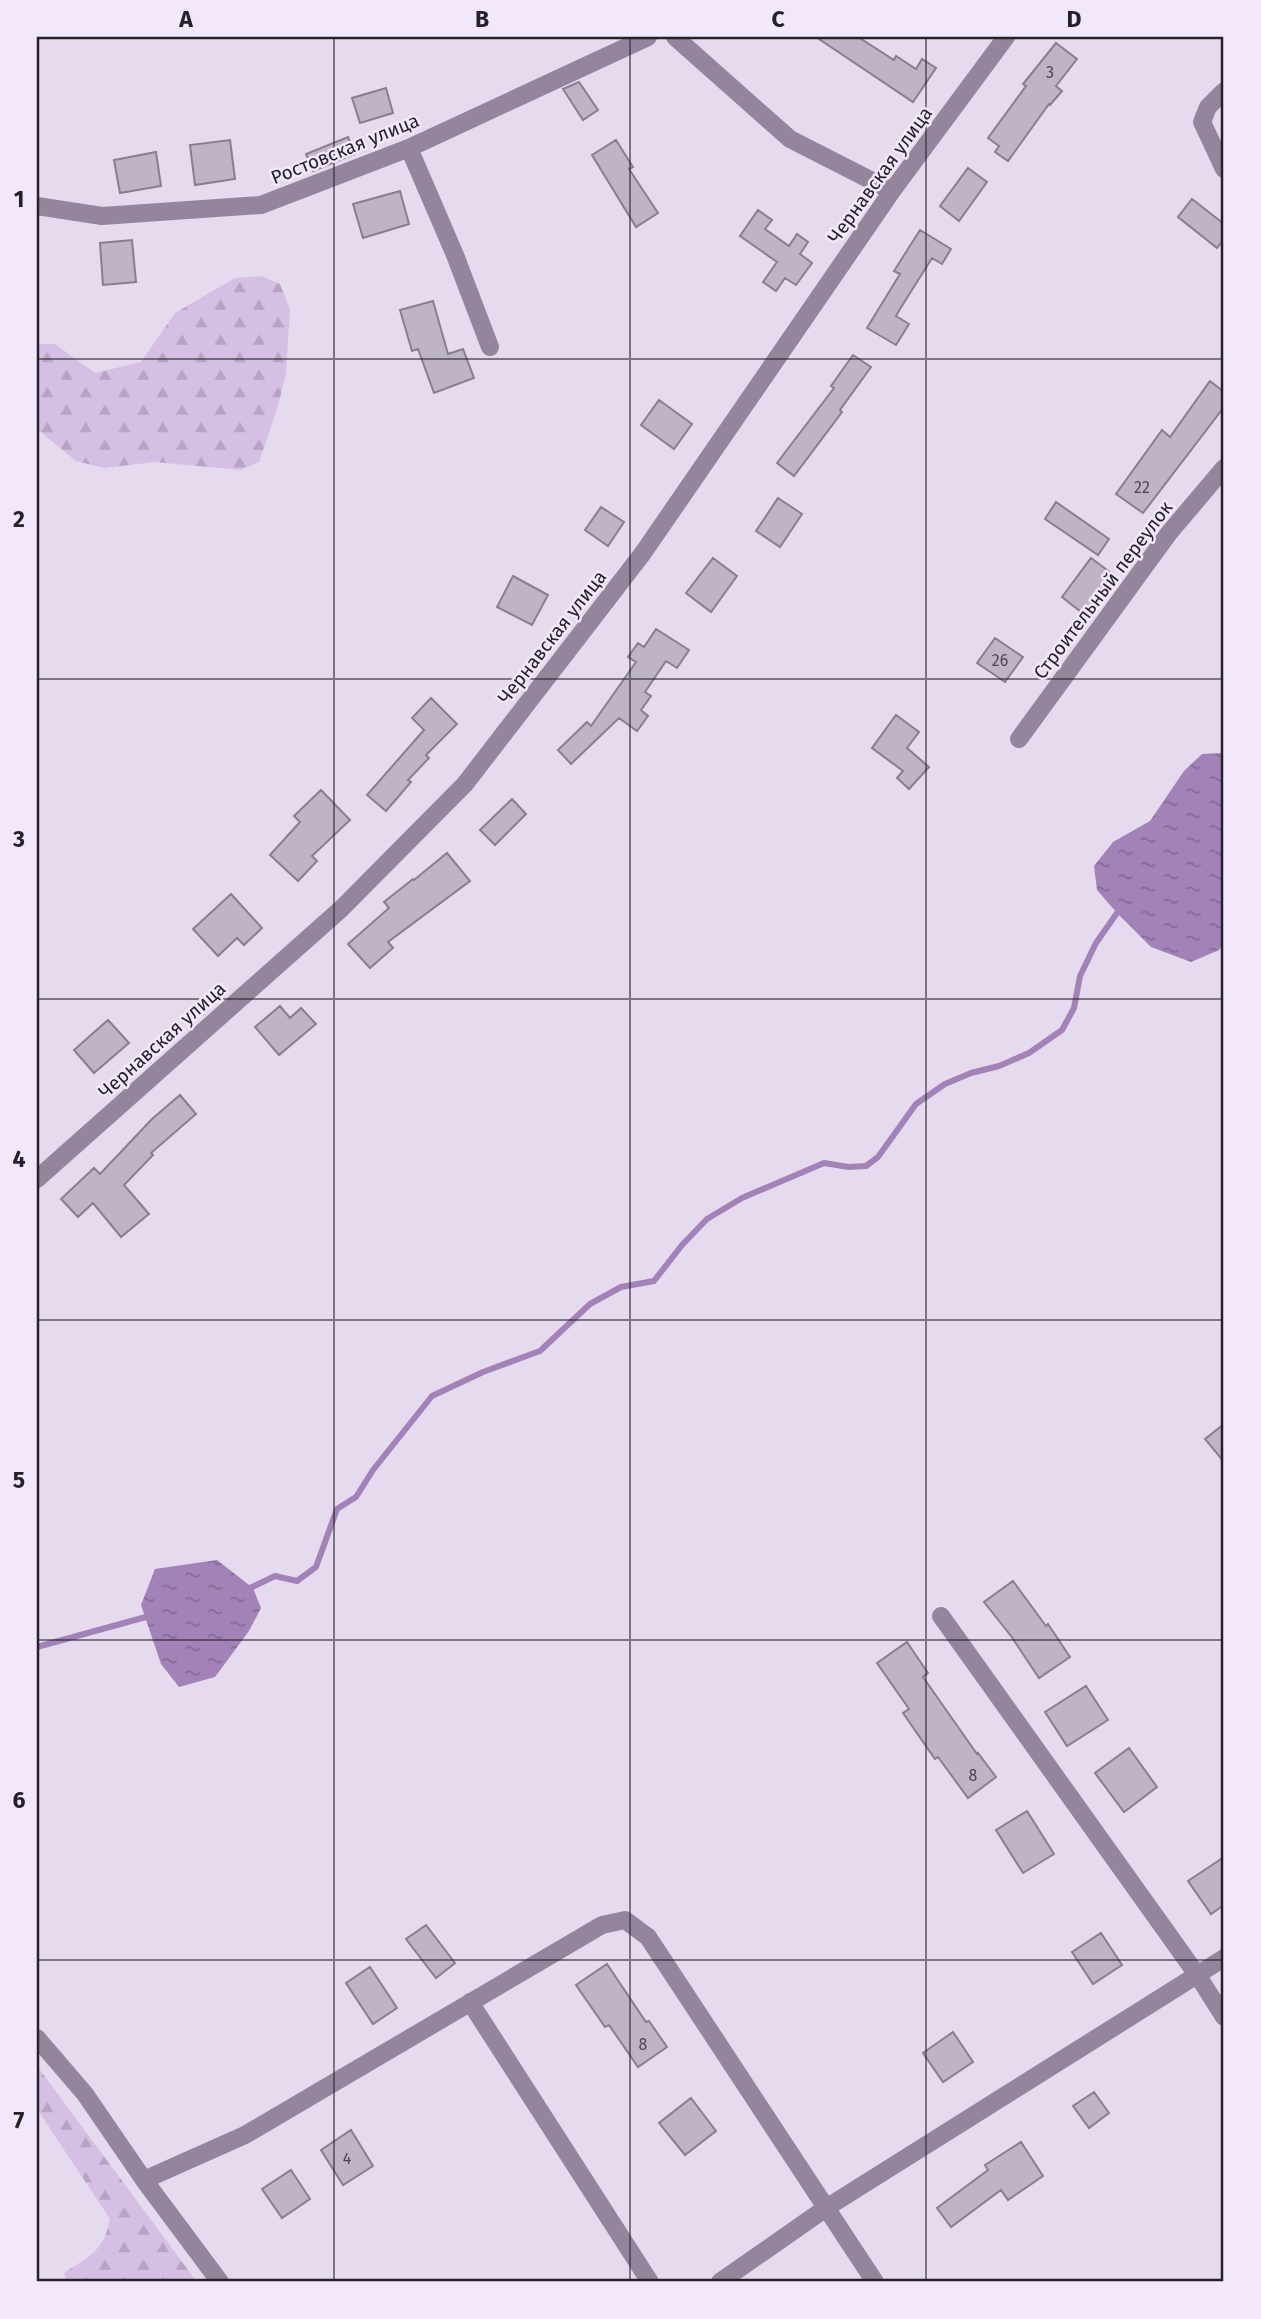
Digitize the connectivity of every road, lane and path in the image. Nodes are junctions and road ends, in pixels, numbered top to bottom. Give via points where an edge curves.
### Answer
1 (648, 37) edge
2 (675, 37) edge
3 (1006, 37) edge
4 (1224, 91) edge
5 (409, 148) junction
6 (1224, 169) edge
7 (892, 191) junction
8 (37, 206) edge
9 (490, 347) dead end
10 (1224, 468) edge
11 (1018, 739) dead end
12 (37, 1179) edge
13 (941, 1616) dead end
14 (1224, 1958) edge
15 (1198, 1976) junction
16 (470, 2002) junction
17 (1224, 2017) edge
18 (37, 2038) edge
19 (145, 2180) junction
20 (826, 2207) junction
21 (220, 2282) edge
22 (650, 2282) edge
23 (720, 2282) edge
24 (875, 2282) edge

1 - 5 street, Ростовская улица
2 - 7 street via 790,139
3 - 7 street, Чернавская улица
4 - 6 street via 1208,107 1202,122
5 - 8 street, Ростовская улица via 261,205 103,216
5 - 9 street
7 - 12 street, Чернавская улица via 643,553 465,784 341,909
10 - 11 street, Строительный переулок via 1169,533
13 - 15 street
14 - 15 street
15 - 17 street
15 - 20 street
16 - 19 street via 245,2135
16 - 20 street via 603,1925 625,1920 648,1937
16 - 22 street
18 - 19 street via 85,2094
19 - 21 street
20 - 23 street
20 - 24 street

